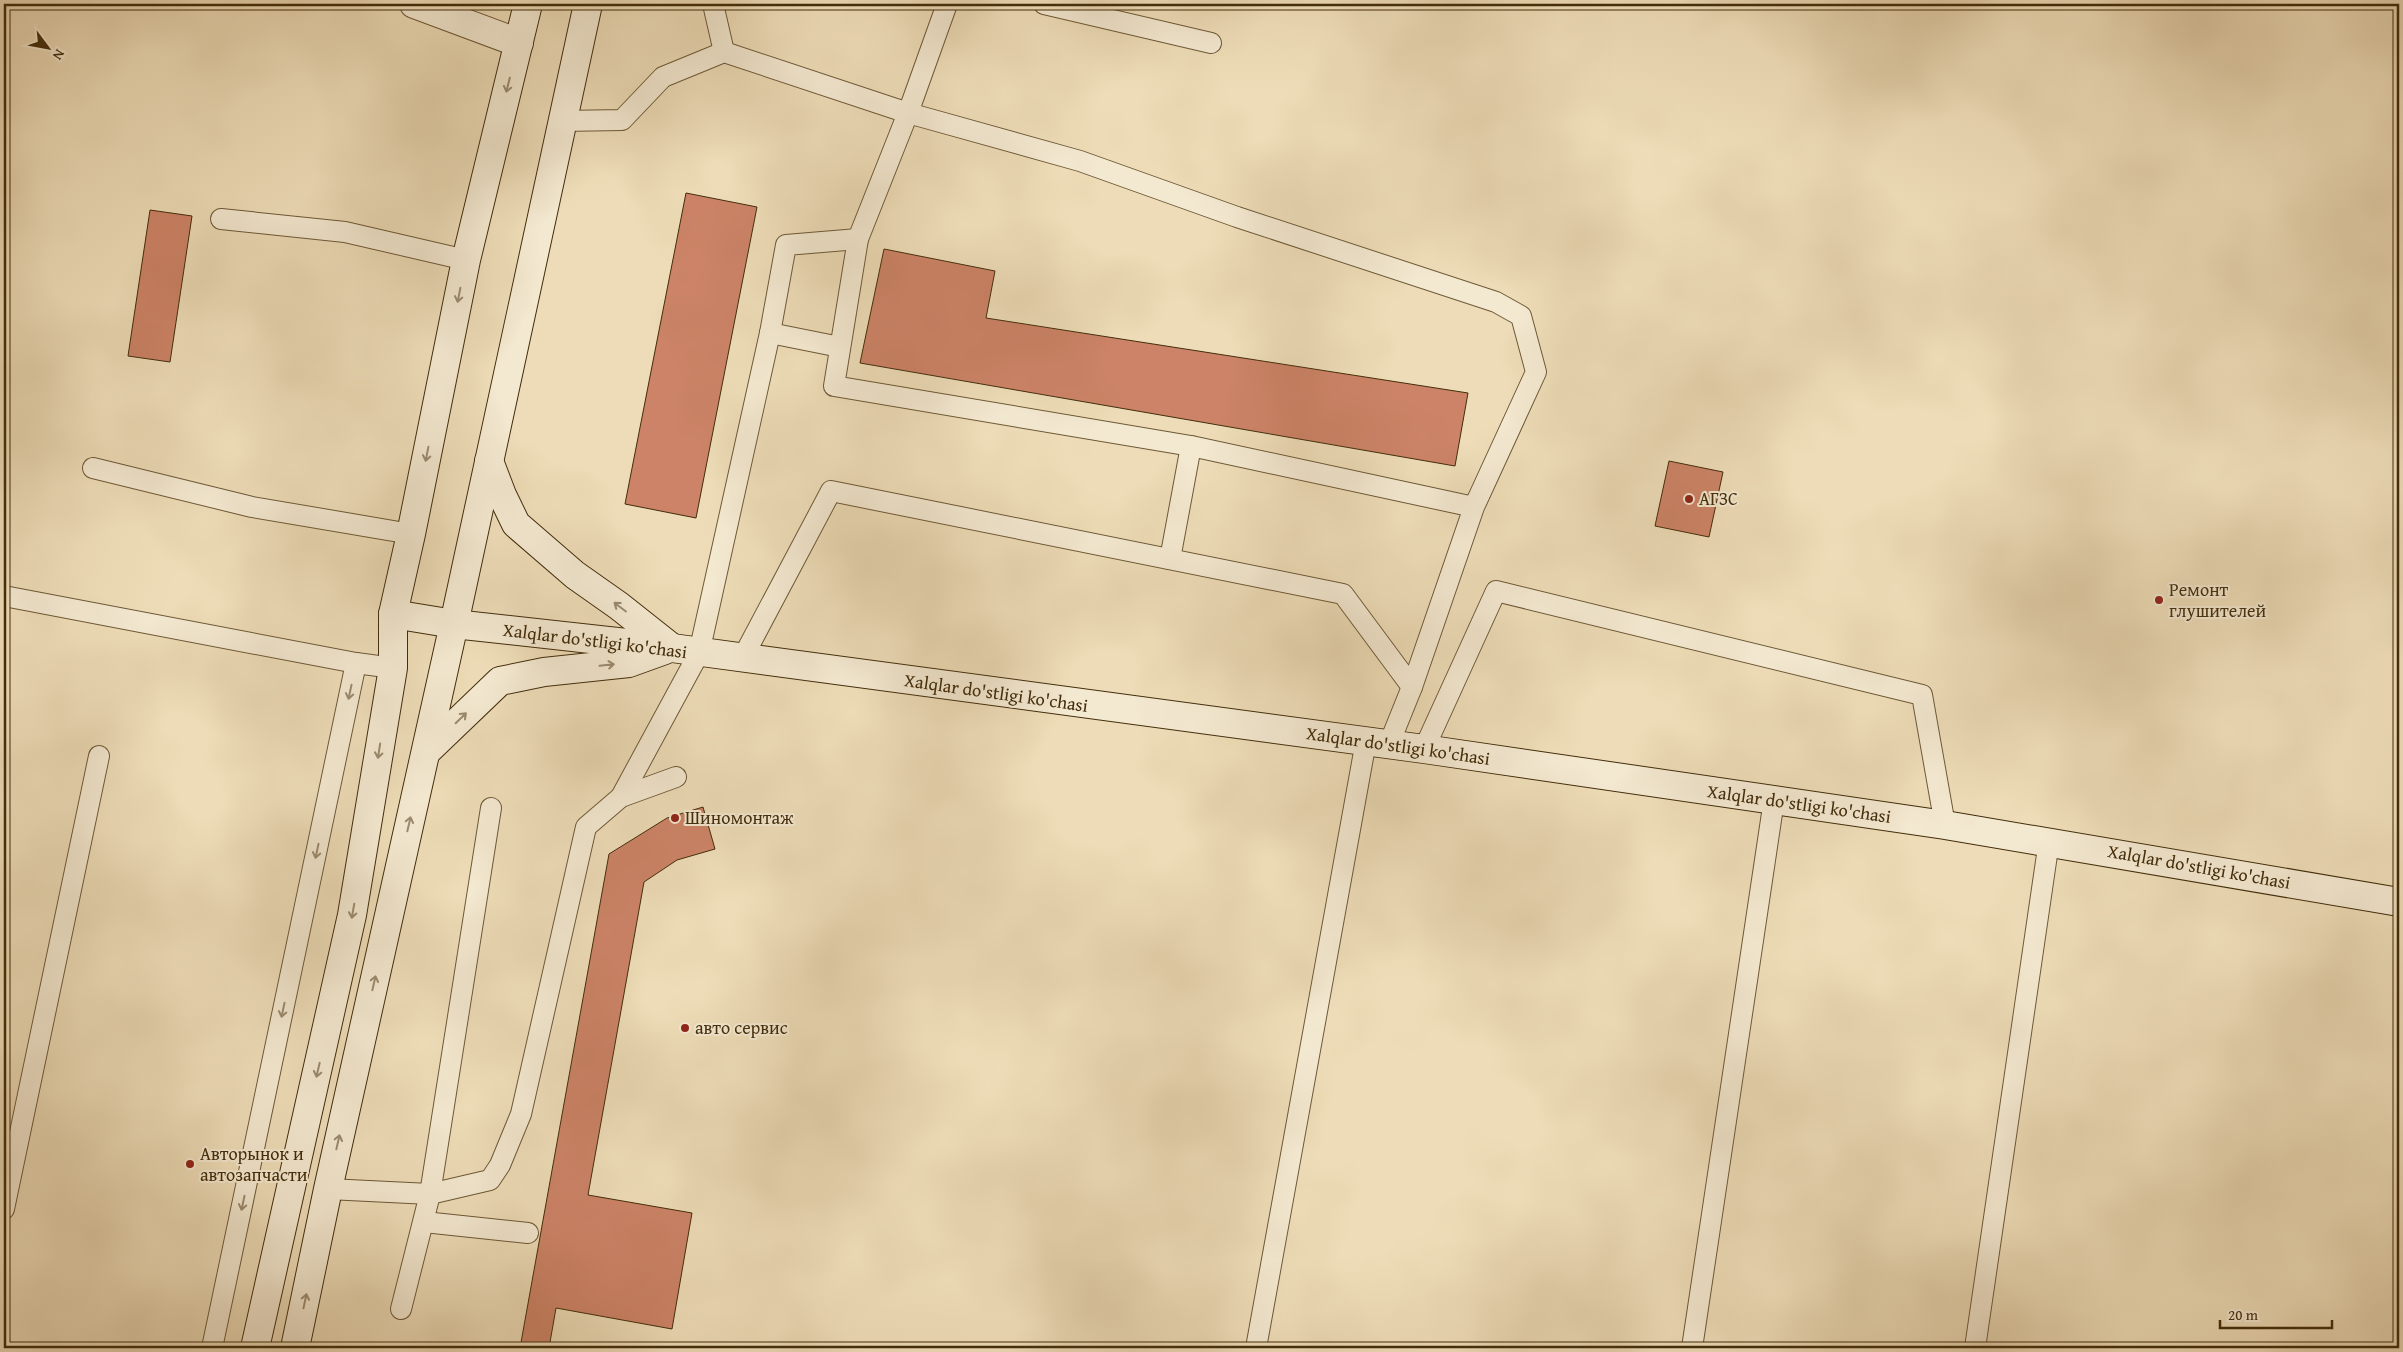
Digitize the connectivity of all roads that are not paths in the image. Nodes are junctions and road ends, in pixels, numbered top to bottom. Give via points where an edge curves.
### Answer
1 (414, 4) edge
2 (528, 4) edge
3 (588, 4) edge
4 (713, 4) edge
5 (947, 4) edge
6 (1044, 4) edge
7 (519, 43) junction
8 (1211, 43) dead end
9 (724, 52) junction
10 (908, 114) junction
11 (562, 121) junction
12 (221, 219) dead end
13 (858, 239) junction
14 (466, 260) junction
15 (770, 333) junction
16 (840, 347) junction
17 (1191, 446) junction
18 (489, 461) junction
19 (93, 468) dead end
20 (1474, 507) junction
21 (411, 534) junction
22 (1170, 560) junction
23 (4, 596) edge
24 (393, 614) junction
25 (454, 624) junction
26 (672, 648) junction
27 (699, 653) junction
28 (742, 659) junction
29 (356, 663) junction
30 (393, 668) junction
31 (1412, 687) junction
32 (1377, 743) junction
33 (1424, 749) junction
34 (426, 752) junction
35 (99, 756) dead end
36 (676, 776) dead end
37 (621, 797) junction
38 (1774, 800) junction
39 (491, 808) dead end
40 (1945, 825) junction
41 (2048, 841) junction
42 (2399, 902) edge
43 (328, 1189) junction
44 (430, 1194) junction
45 (4, 1209) edge
46 (424, 1222) junction
47 (528, 1233) dead end
48 (401, 1309) dead end
49 (212, 1348) edge
50 (255, 1348) edge
51 (295, 1348) edge
52 (1256, 1348) edge
53 (1692, 1348) edge
54 (1975, 1348) edge

1 - 7 main road
2 - 7 main road
3 - 11 main road
4 - 9 lane
5 - 10 lane
6 - 8 lane
7 -> 14 main road
9 - 10 lane
9 - 11 lane via 662,76 622,120
10 - 13 lane
10 - 20 lane via 1080,161 1237,218 1496,302 1521,316 1536,372
11 - 18 main road
12 - 14 lane via 345,232
13 - 15 lane via 786,245
13 - 16 lane
14 -> 21 main road
15 - 16 lane
15 - 27 lane
16 - 17 lane via 834,386
17 - 20 lane
17 - 22 lane
18 - 25 main road
26 -> 18 main road via 575,575 516,524
19 - 21 lane via 252,507
20 - 31 lane
21 - 24 main road
22 - 28 lane via 831,491
22 - 31 lane via 1343,594
23 - 29 lane
24 - 25 main road, Xalqlar do'stligi ko'chasi
24 - 30 main road
25 - 26 main road, Xalqlar do'stligi ko'chasi
25 - 34 main road
26 - 27 main road, Xalqlar do'stligi ko'chasi
34 -> 26 main road via 500,681 544,672 628,663
27 - 28 main road, Xalqlar do'stligi ko'chasi
27 - 37 lane
28 - 32 main road, Xalqlar do'stligi ko'chasi
29 - 30 lane
29 -> 49 lane
30 -> 50 main road via 352,915
31 - 32 lane
32 - 33 main road, Xalqlar do'stligi ko'chasi
32 - 52 lane
33 - 38 main road, Xalqlar do'stligi ko'chasi
33 - 40 lane via 1496,591 1922,696
43 -> 34 main road
35 - 45 lane
36 - 37 lane
37 - 44 lane via 586,826 521,1114 500,1165 490,1180
38 - 40 main road, Xalqlar do'stligi ko'chasi
38 - 53 lane
39 - 44 lane
40 - 41 main road, Xalqlar do'stligi ko'chasi
41 - 42 main road, Xalqlar do'stligi ko'chasi
41 - 54 lane
43 - 44 lane
51 -> 43 main road
44 - 46 lane
46 - 47 lane
46 - 48 lane

